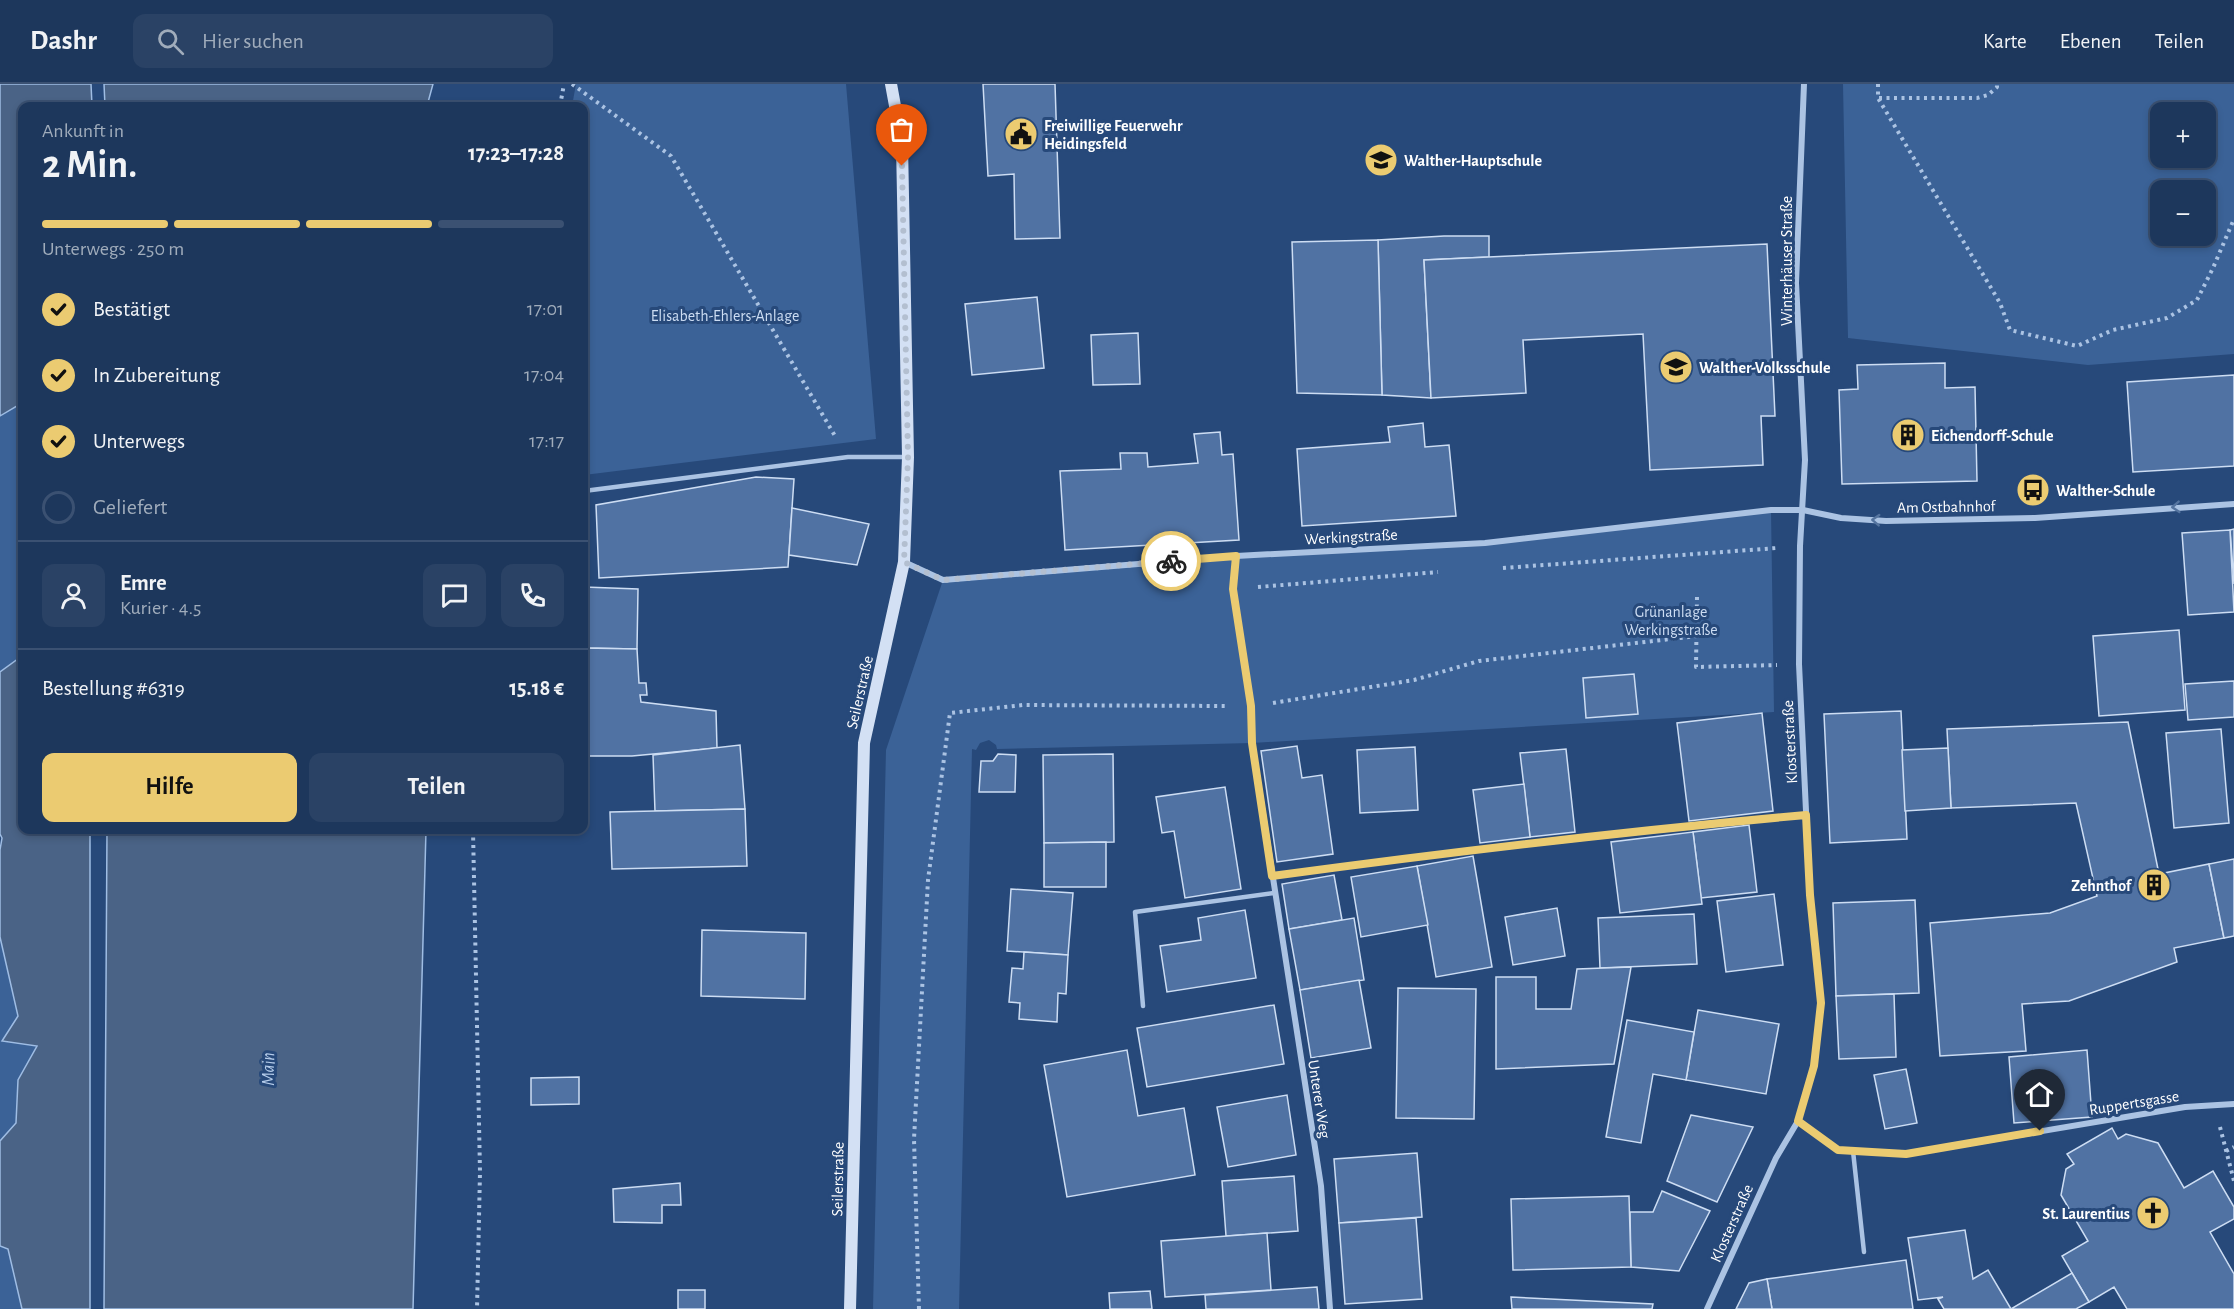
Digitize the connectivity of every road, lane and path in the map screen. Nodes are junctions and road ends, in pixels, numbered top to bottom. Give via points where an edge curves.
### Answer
1 (564, 84) edge
2 (572, 84) edge
3 (891, 84) edge
4 (1804, 84) edge
5 (1878, 84) edge
6 (1997, 84) edge
7 (1878, 98) junction
8 (561, 102) edge
9 (2234, 219) edge
10 (848, 457) junction
11 (908, 457) junction
12 (588, 490) edge
13 (2234, 504) edge
14 (1803, 510) junction
15 (1800, 546) junction
16 (1236, 556) junction
17 (904, 562) junction
18 (1499, 568) dead end
19 (1441, 572) dead end
20 (1233, 589) junction
21 (1697, 597) dead end
22 (1697, 636) junction
23 (1799, 664) junction
24 (1251, 706) junction
25 (1806, 815) junction
26 (473, 834) edge
27 (1272, 876) junction
28 (1274, 893) junction
29 (1143, 1006) dead end
30 (2234, 1104) edge
31 (1798, 1121) junction
32 (2219, 1121) dead end
33 (2234, 1147) edge
34 (1853, 1151) junction
35 (2226, 1151) junction
36 (2234, 1181) edge
37 (1864, 1252) dead end
38 (477, 1309) edge
39 (850, 1309) edge
40 (919, 1309) edge
41 (1330, 1309) edge
42 (1707, 1309) edge

1 - 8 path
2 - 10 path via 671,156
3 - 11 main road, Seilerstraße via 902,144
4 - 14 street, Winterhäuser Straße via 1796,283 1805,460
5 - 7 path
6 - 7 path via 1988,95 1977,98
7 - 9 path via 2000,303 2010,330 2077,346 2113,330 2167,318 2196,300
10 - 11 lane
10 - 12 lane
11 - 17 main road, Seilerstraße
13 -> 14 street, Am Ostbahnhof via 2035,518 1897,520 1841,518
14 - 15 street, Klosterstraße
14 - 16 street, Werkingstraße via 1771,510 1485,543
15 - 18 path
15 - 23 street, Klosterstraße
16 - 17 street, Werkingstraße via 943,580
16 - 20 street, Unterer Weg
17 - 39 main road, Seilerstraße via 864,743
19 - 20 path
20 - 24 street, Unterer Weg
21 - 22 path
22 - 23 path via 1696,667
22 - 24 path via 1479,661 1414,680
23 - 25 street, Klosterstraße
24 - 27 street, Unterer Weg via 1252,743
24 - 40 path via 1023,705 950,713 927,880 914,1139
25 - 27 street via 1497,846
25 - 31 street, Klosterstraße via 1821,1003 1814,1066
26 - 38 path via 480,1172
27 - 28 street, Unterer Weg
28 - 29 lane via 1135,912
28 - 41 street, Unterer Weg via 1321,1186
30 - 34 street, Ruppertsgasse via 2185,1107 1906,1154
31 - 34 street, Ruppertsgasse via 1838,1150
31 - 42 street, Klosterstraße via 1772,1167
32 - 35 path
33 - 35 path
34 - 37 lane
35 - 36 path

